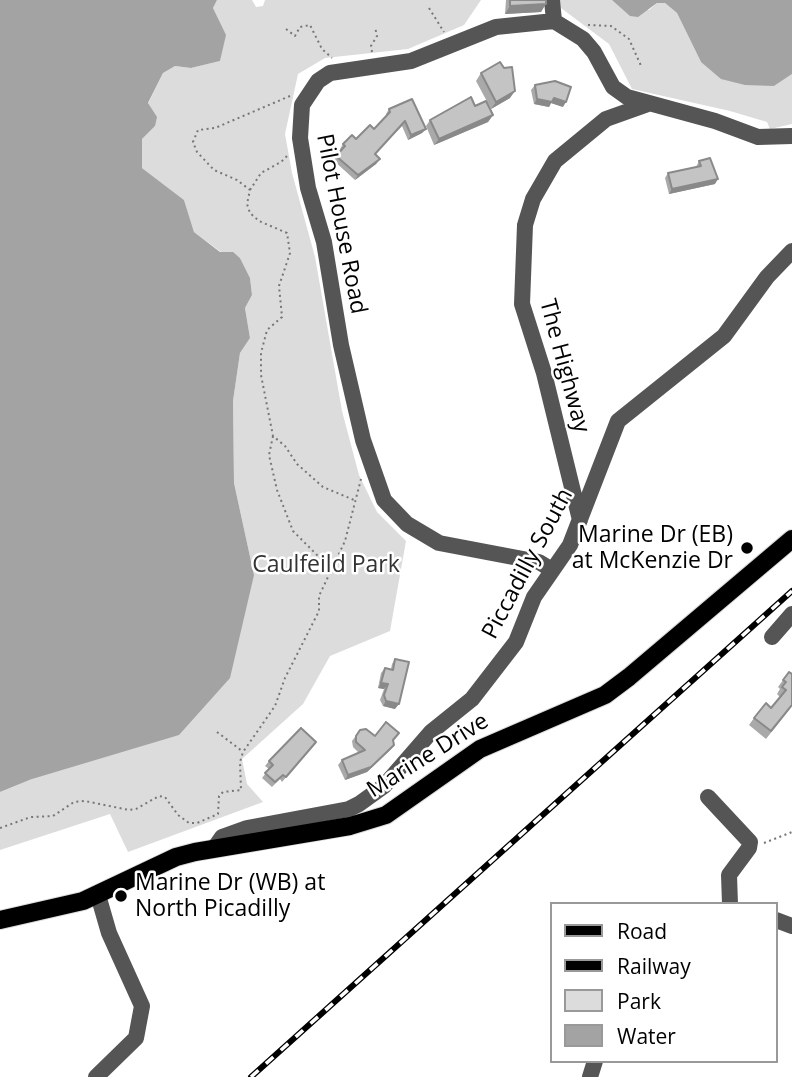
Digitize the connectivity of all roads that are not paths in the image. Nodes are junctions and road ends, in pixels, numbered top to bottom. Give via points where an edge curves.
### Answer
1 (552, 0) edge
2 (554, 21) junction
3 (613, 87) junction
4 (649, 104) junction
5 (600, 123) junction
6 (792, 136) edge
7 (792, 251) edge
8 (581, 522) junction
9 (792, 539) edge
10 (552, 570) junction
11 (792, 614) edge
12 (772, 636) dead end
13 (708, 797) dead end
14 (215, 847) junction
15 (99, 895) junction
16 (730, 902) edge
17 (0, 920) edge
18 (96, 1077) edge

1 - 2 street
2 - 3 street via 594,52
2 - 10 street, Pilot House Road via 496,27 411,61 323,76 299,117 308,188 324,242 341,345 363,440 383,500 398,517 439,543 539,562
3 - 4 street
3 - 5 street, The Highway via 611,104
4 - 5 street, The Highway
4 - 6 street via 758,136
5 - 8 street, The Highway via 546,171 526,225 522,258 522,304
7 - 8 street, Piccadilly South via 724,336 618,421
8 - 10 street, Piccadilly South
9 - 14 main road, Marine Drive via 604,695 480,749 386,815 350,826
10 - 14 street, Piccadilly South via 500,664 472,699 431,732 376,793 349,809 234,832 222,837
11 - 12 street
13 - 16 street via 747,836 749,848 729,875
14 - 15 main road, Marine Drive via 176,857
15 - 17 main road, Marine Drive
15 - 18 street via 108,933 142,1006 136,1038

